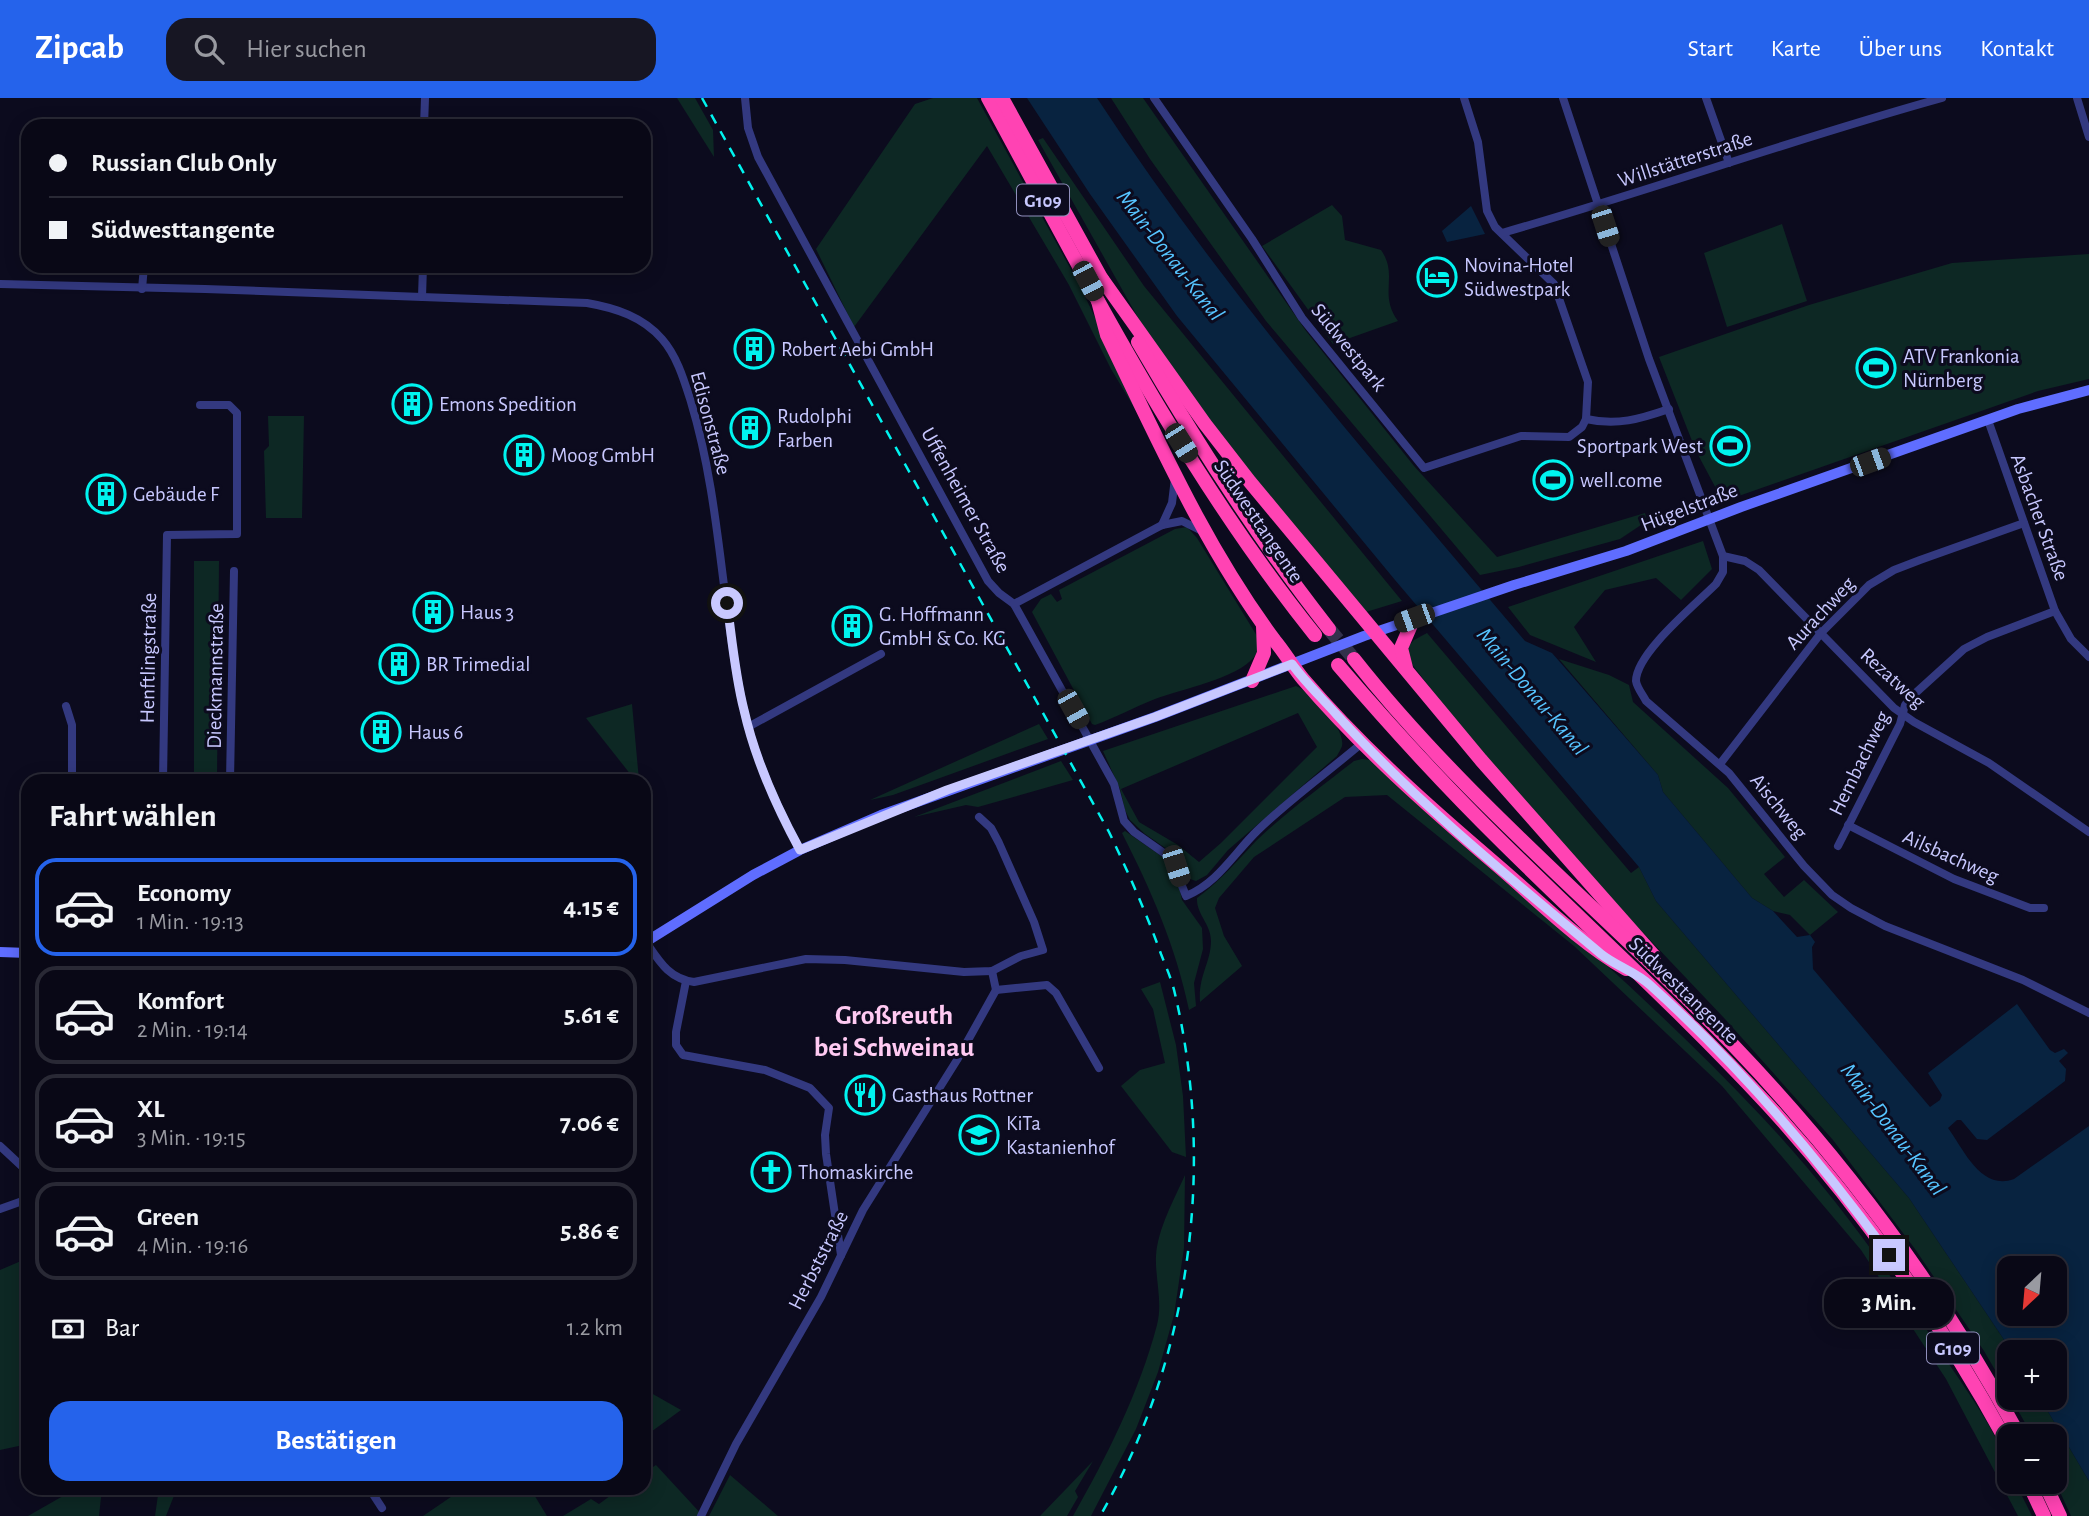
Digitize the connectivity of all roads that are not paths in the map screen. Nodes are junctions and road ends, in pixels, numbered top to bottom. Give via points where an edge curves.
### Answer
1 (425, 98) edge
2 (745, 98) edge
3 (988, 98) edge
4 (1002, 98) edge
5 (1154, 98) edge
6 (1464, 98) edge
7 (1563, 98) edge
8 (1706, 98) edge
9 (1942, 98) edge
10 (2077, 98) edge
11 (424, 119) edge
12 (2089, 137) edge
13 (1729, 163) junction
14 (1598, 205) junction
15 (1502, 233) junction
16 (143, 273) edge
17 (423, 273) edge
18 (1102, 279) junction
19 (0, 284) edge
20 (142, 289) junction
21 (422, 297) junction
22 (1098, 301) junction
23 (2089, 390) edge
24 (200, 405) dead end
25 (1669, 409) junction
26 (1586, 419) junction
27 (1987, 420) junction
28 (1175, 475) junction
29 (1711, 519) junction
30 (2024, 523) junction
31 (1162, 525) junction
32 (1206, 533) junction
33 (1723, 556) junction
34 (234, 571) dead end
35 (1014, 604) junction
36 (2055, 611) junction
37 (1263, 624) junction
38 (1407, 624) junction
39 (1329, 629) tunnel mouth
40 (1821, 633) junction
41 (1369, 634) junction
42 (1315, 635) tunnel mouth
43 (881, 654) dead end
44 (2089, 657) edge
45 (1354, 660) tunnel mouth
46 (1297, 661) junction
47 (1338, 665) tunnel mouth
48 (1406, 670) junction
49 (1252, 681) junction
50 (66, 706) dead end
51 (1903, 715) junction
52 (748, 727) junction
53 (1362, 743) junction
54 (1720, 764) junction
55 (72, 774) edge
56 (163, 774) edge
57 (230, 774) edge
58 (979, 817) dead end
59 (1848, 825) junction
60 (2089, 832) edge
61 (1838, 846) dead end
62 (800, 850) junction
63 (2044, 908) dead end
64 (651, 939) edge
65 (651, 951) edge
66 (0, 952) edge
67 (21, 953) edge
68 (992, 971) junction
69 (685, 981) junction
70 (1648, 983) junction
71 (996, 990) junction
72 (2089, 1013) edge
73 (1702, 1014) junction
74 (1098, 1068) dead end
75 (0, 1146) edge
76 (21, 1166) edge
77 (21, 1202) edge
78 (0, 1209) edge
79 (841, 1255) junction
80 (2012, 1424) edge
81 (1997, 1425) edge
82 (2034, 1494) edge
83 (2050, 1494) edge
84 (374, 1495) edge
85 (382, 1508) dead end
86 (701, 1516) edge
87 (2044, 1516) edge
88 (2060, 1516) edge

1 - 11 street
2 - 35 street, Uffenheimer Straße via 748,128 758,157 988,581
3 - 22 highway, Südwesttangente / G109
4 - 18 highway, Südwesttangente / G109
5 - 26 street, Südwestpark via 1302,318 1424,468 1521,436 1569,437
6 - 15 street via 1478,142 1486,211
7 - 14 street
8 - 13 street
9 - 13 street, Willstätterstraße
10 - 12 street
13 - 14 street, Willstätterstraße
14 - 15 street
14 - 25 street, Willstätterstraße
15 - 26 street via 1554,284 1588,382
16 - 20 street
17 - 21 street
18 - 39 highway, Südwesttangente / G109 via 1236,500
18 - 41 highway via 1222,447
19 - 20 street, Edisonstraße
20 - 21 street, Edisonstraße
21 - 52 street, Edisonstraße via 605,306 647,324 668,347 685,382 702,439
22 - 28 highway via 1107,335
22 - 42 highway, Südwesttangente / G109 via 1222,508
23 - 27 street, Hügelstraße
24 - 56 street, Henftlingstraße via 229,405 237,413 237,534 167,536
25 - 26 street via 1622,423
25 - 29 street, Willstätterstraße
27 - 29 street, Hügelstraße
27 - 30 street, Asbacher Straße
28 - 31 street via 1172,503
28 - 32 highway
29 - 33 street
29 - 38 street, Hügelstraße
30 - 36 street, Asbacher Straße
30 - 40 street, Aurachweg via 1882,577
31 - 32 street via 1182,521
31 - 35 street
32 - 37 highway
33 - 40 street, Rezatweg via 1759,570
33 - 54 street, Aischweg via 1721,577 1649,650 1636,683 1646,701
34 - 57 street, Dieckmannstraße
35 - 53 street, Uffenheimer Straße via 1114,784 1124,821 1171,858 1186,896 1215,878 1258,831
36 - 44 street, Asbacher Straße via 2071,639
36 - 51 street, Hembachweg via 1964,649 1910,698
37 - 46 highway
37 - 49 highway via 1264,653
38 - 41 street, Hügelstraße
38 - 48 highway via 1401,648
40 - 51 street, Rezatweg
40 - 54 street, Aurachweg
41 - 46 street, Hügelstraße
41 - 48 highway
43 - 52 street
45 - 73 highway, Südwesttangente / G109 via 1477,796
46 - 49 street, Hügelstraße
46 - 53 highway
47 - 70 highway, Südwesttangente / G109 via 1455,794
48 - 73 highway
49 - 62 street, Hügelstraße via 903,807
50 - 55 street via 72,725
51 - 59 street, Hembachweg
51 - 60 street, Rezatweg via 2007,774
52 - 62 street, Edisonstraße via 777,806
53 - 70 highway via 1580,936
54 - 72 street, Aischweg via 1819,882 1851,908 1885,926 2016,976
58 - 68 street via 999,843 1043,950
59 - 61 street, Hembachweg
59 - 63 street, Ailsbachweg via 1954,878 2030,908
62 - 64 street, Hügelstraße
65 - 69 street via 668,972
66 - 67 street
68 - 69 street via 806,959
68 - 71 street
69 - 79 street via 676,1032 676,1045 683,1055 765,1070 810,1088 829,1108 826,1154
70 - 81 highway, Südwesttangente / G109 via 1770,1107 1865,1221 1946,1337
71 - 74 street via 1047,985
71 - 79 street, Herbststraße via 863,1210
73 - 80 highway, Südwesttangente / G109 via 1783,1098 1873,1209 1952,1322
75 - 76 street
77 - 78 street
79 - 86 street, Herbststraße
82 - 87 highway
83 - 88 highway
84 - 85 street

